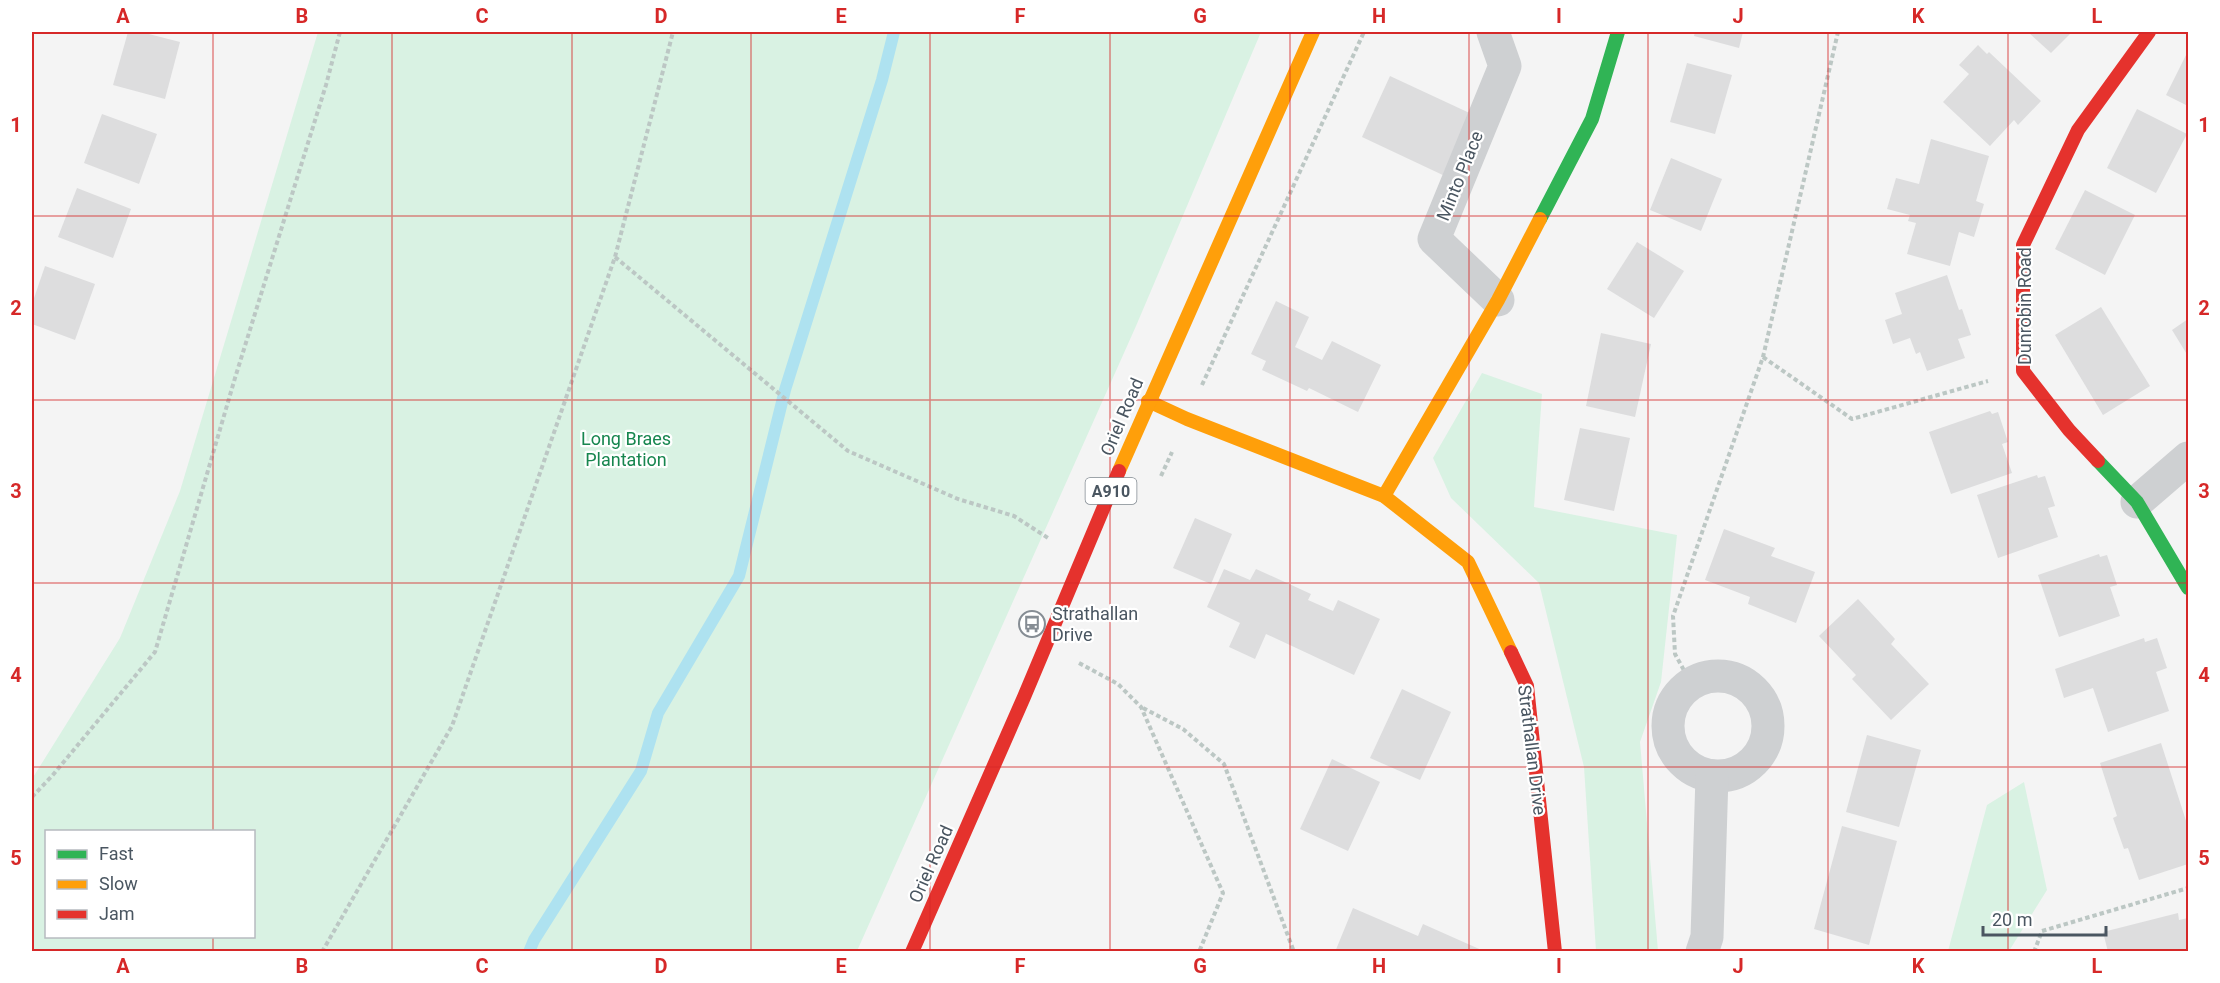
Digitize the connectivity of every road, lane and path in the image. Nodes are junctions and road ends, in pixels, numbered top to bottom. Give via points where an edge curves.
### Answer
1 (340, 32) edge
2 (673, 32) edge
3 (1313, 32) edge
4 (1493, 32) edge
5 (1618, 32) edge
6 (1838, 32) edge
7 (2150, 32) edge
8 (615, 257) junction
9 (1498, 300) junction
10 (1763, 357) junction
11 (2023, 371) junction
12 (1148, 400) junction
13 (2188, 458) edge
14 (1384, 496) junction
15 (2137, 502) junction
16 (1056, 543) dead end
17 (2188, 588) edge
18 (1077, 662) dead end
19 (1691, 683) junction
20 (1141, 707) junction
21 (1712, 776) junction
22 (32, 797) edge
23 (2188, 888) edge
24 (322, 951) edge
25 (912, 951) edge
26 (1199, 951) edge
27 (1294, 951) edge
28 (1555, 951) edge
29 (1702, 951) edge
30 (2034, 951) edge

1 - 22 path via 155,652
2 - 8 path
3 - 12 street, Oriel Road / A910
4 - 9 street, Minto Place via 1505,66 1434,239
5 - 9 street via 1592,119
6 - 10 path
7 - 11 street, Dunrobin Road via 2078,130 2023,245
8 - 16 path via 848,451 958,499 1014,516
8 - 24 path via 452,726
9 - 14 street
10 - 11 path via 1851,419
10 - 19 path via 1673,616 1676,654
11 - 15 street, Dunrobin Road via 2069,430
12 - 14 street, Strathallan Drive
12 - 25 street, Oriel Road / A910
13 - 15 street
14 - 28 street, Strathallan Drive via 1468,562 1527,686
15 - 17 street, Dunrobin Road
18 - 20 path via 1118,684
19 - 21 street via 1675,700 1669,716 1670,739 1679,757 1691,768
19 - 21 street via 1717,676 1734,678 1754,691 1765,707 1768,732 1763,750 1743,770
20 - 26 path via 1223,893
20 - 27 path via 1183,729 1224,764
21 - 29 street via 1707,937
23 - 30 path via 2042,931

